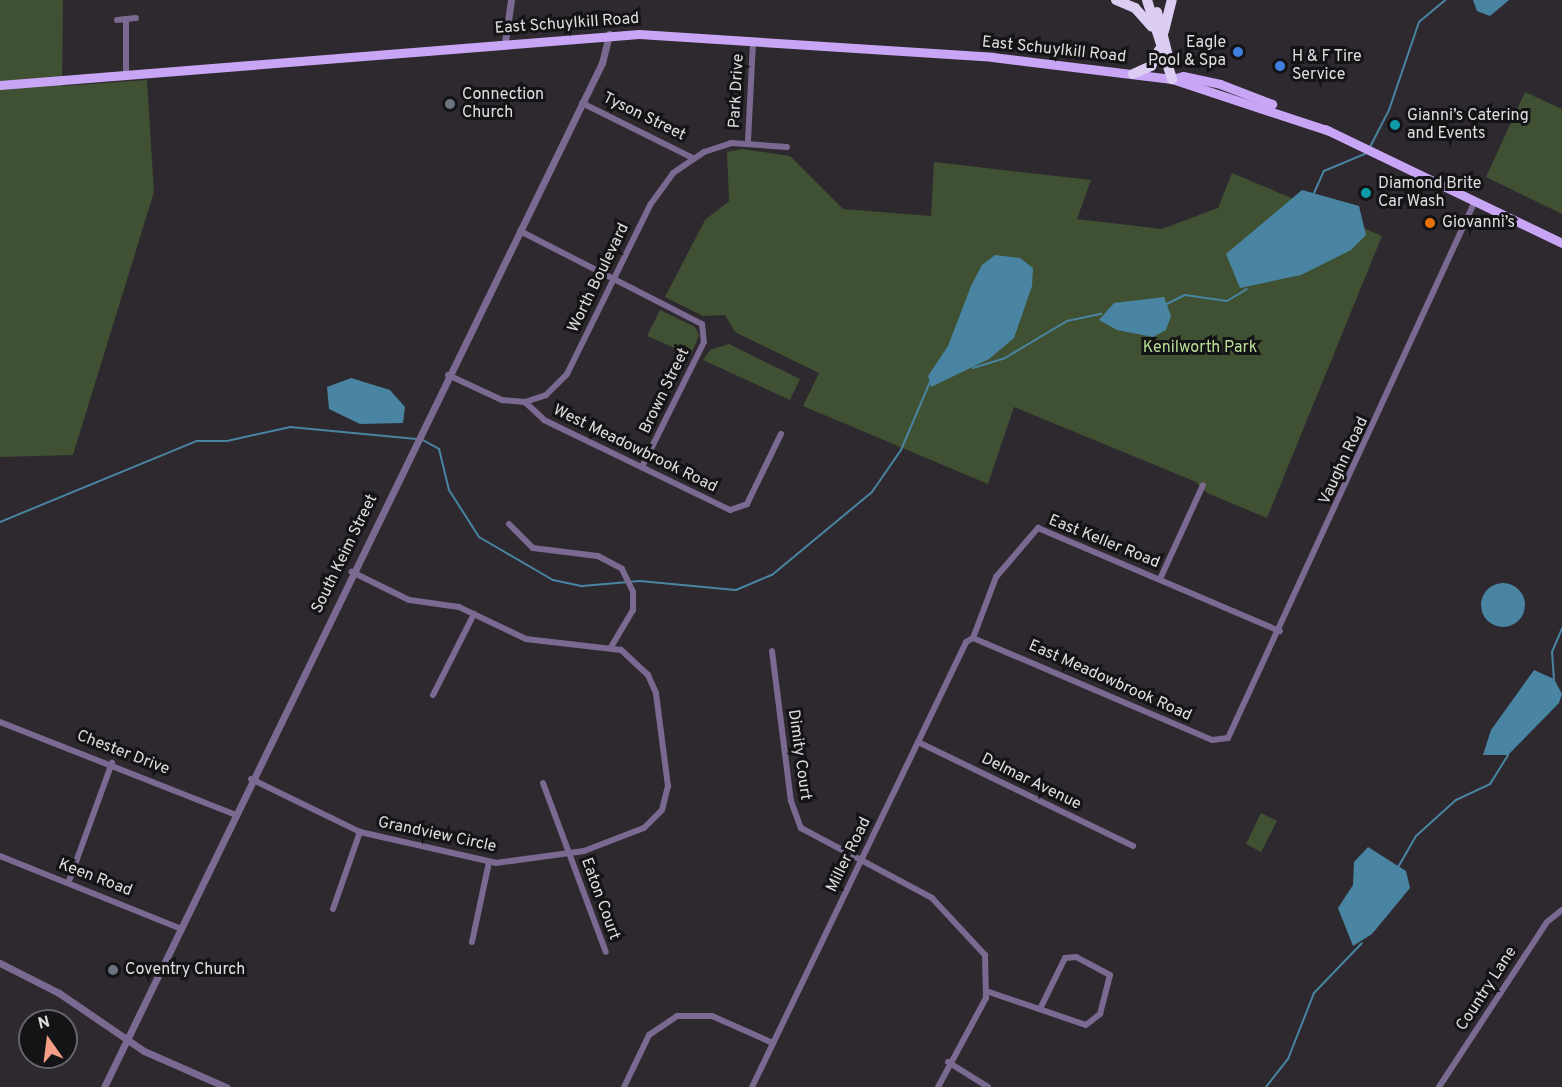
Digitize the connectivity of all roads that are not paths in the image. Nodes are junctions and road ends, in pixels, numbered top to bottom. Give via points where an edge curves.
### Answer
1 (511, 0) edge
2 (1116, 0) edge
3 (1147, 0) edge
4 (1154, 0) edge
5 (1172, 0) edge
6 (136, 18) dead end
7 (126, 19) junction
8 (117, 20) dead end
9 (1158, 32) junction
10 (609, 34) junction
11 (753, 41) junction
12 (505, 42) junction
13 (1159, 50) junction
14 (1133, 74) junction
15 (126, 75) junction
16 (1172, 79) junction
17 (0, 85) edge
18 (582, 103) junction
19 (748, 141) junction
20 (787, 147) dead end
21 (693, 158) junction
22 (1475, 201) junction
23 (520, 231) junction
24 (1562, 243) edge
25 (613, 279) junction
26 (448, 375) junction
27 (525, 402) junction
28 (781, 434) dead end
29 (642, 467) junction
30 (1203, 485) dead end
31 (508, 524) dead end
32 (352, 572) junction
33 (1160, 579) junction
34 (474, 614) junction
35 (1280, 631) junction
36 (973, 638) junction
37 (611, 647) junction
38 (772, 651) dead end
39 (433, 694) dead end
40 (0, 722) edge
41 (1234, 732) joint
42 (918, 742) junction
43 (112, 763) junction
44 (251, 779) junction
45 (543, 783) dead end
46 (234, 814) junction
47 (360, 832) junction
48 (1133, 846) dead end
49 (570, 855) junction
50 (0, 856) edge
51 (860, 861) junction
52 (489, 862) junction
53 (69, 881) junction
54 (333, 909) dead end
55 (1562, 910) edge
56 (179, 928) junction
57 (472, 942) dead end
58 (606, 952) dead end
59 (0, 963) edge
60 (989, 992) junction
61 (1041, 1007) junction
62 (126, 1040) junction
63 (773, 1043) junction
64 (948, 1062) junction
65 (104, 1087) edge
66 (226, 1087) edge
67 (624, 1087) edge
68 (752, 1087) edge
69 (938, 1087) edge
70 (988, 1087) edge
71 (1439, 1087) edge

1 - 12 street
2 - 9 highway via 1135,8
3 - 9 highway
4 - 9 highway
5 - 9 highway
6 - 7 street
7 - 8 street
7 - 15 street
9 - 13 highway
9 - 16 highway
10 - 11 main road, East Schuylkill Road
10 - 12 main road, East Schuylkill Road
10 - 18 street, South Keim Street via 606,54
11 - 14 main road, East Schuylkill Road via 992,57
11 - 19 street, Park Drive
12 - 15 main road, East Schuylkill Road
13 - 14 highway via 1151,66
13 - 16 highway
14 - 16 main road, East Schuylkill Road
15 - 17 main road, East Schuylkill Road
16 - 22 main road, East Schuylkill Road via 1183,76 1220,84
18 - 21 street, Tyson Street
18 - 23 street, South Keim Street
19 - 20 street
19 - 21 street
21 - 25 street, Worth Boulevard via 657,193
22 - 24 main road, East Schuylkill Road
22 - 35 street, Vaughn Road
23 - 25 street
23 - 26 street, South Keim Street
25 - 27 street, Worth Boulevard via 561,382
25 - 29 street, Brown Street via 702,324 704,342
26 - 27 street via 502,400
26 - 32 street, South Keim Street
27 - 29 street, West Meadowbrook Road via 544,420
28 - 29 street, West Meadowbrook Road via 747,504 730,510
30 - 33 street
31 - 37 street via 533,548 598,556 615,563 630,581 631,618
32 - 34 street, Grandview Circle via 409,600 450,604
32 - 44 street, South Keim Street
33 - 35 street, East Keller Road
33 - 36 street, East Keller Road via 1038,528 996,577
34 - 37 street, Grandview Circle via 526,639
34 - 39 street
35 - 41 street, Vaughn Road
36 - 41 street, East Meadowbrook Road via 1212,740
36 - 42 street, Miller Road
37 - 49 street, Grandview Circle via 636,663 653,684 667,795 657,817 644,828
38 - 51 street, Dimity Court via 796,821 814,839
40 - 43 street, Chester Drive
42 - 48 street, Delmar Avenue
42 - 51 street, Miller Road
43 - 46 street, Chester Drive
43 - 53 street
44 - 46 street, South Keim Street
44 - 47 street, Grandview Circle
45 - 49 street, Eaton Court
46 - 56 street, South Keim Street
47 - 52 street, Grandview Circle
47 - 54 street
49 - 52 street, Grandview Circle
49 - 58 street, Eaton Court
50 - 53 street, Keen Road
51 - 60 street, Dimity Court via 932,898 979,944 987,961
51 - 63 street, Miller Road
52 - 57 street
53 - 56 street, Keen Road
55 - 71 street, Country Lane via 1546,922
56 - 62 street, South Keim Street
59 - 62 street via 59,993
60 - 61 street
60 - 64 street
61 - 61 street via 1090,1024 1100,1014 1110,975 1076,957 1065,958
62 - 65 street, South Keim Street
62 - 66 street
63 - 67 street via 721,1018 677,1016 649,1035
63 - 68 street, Miller Road
64 - 69 street
64 - 70 street

